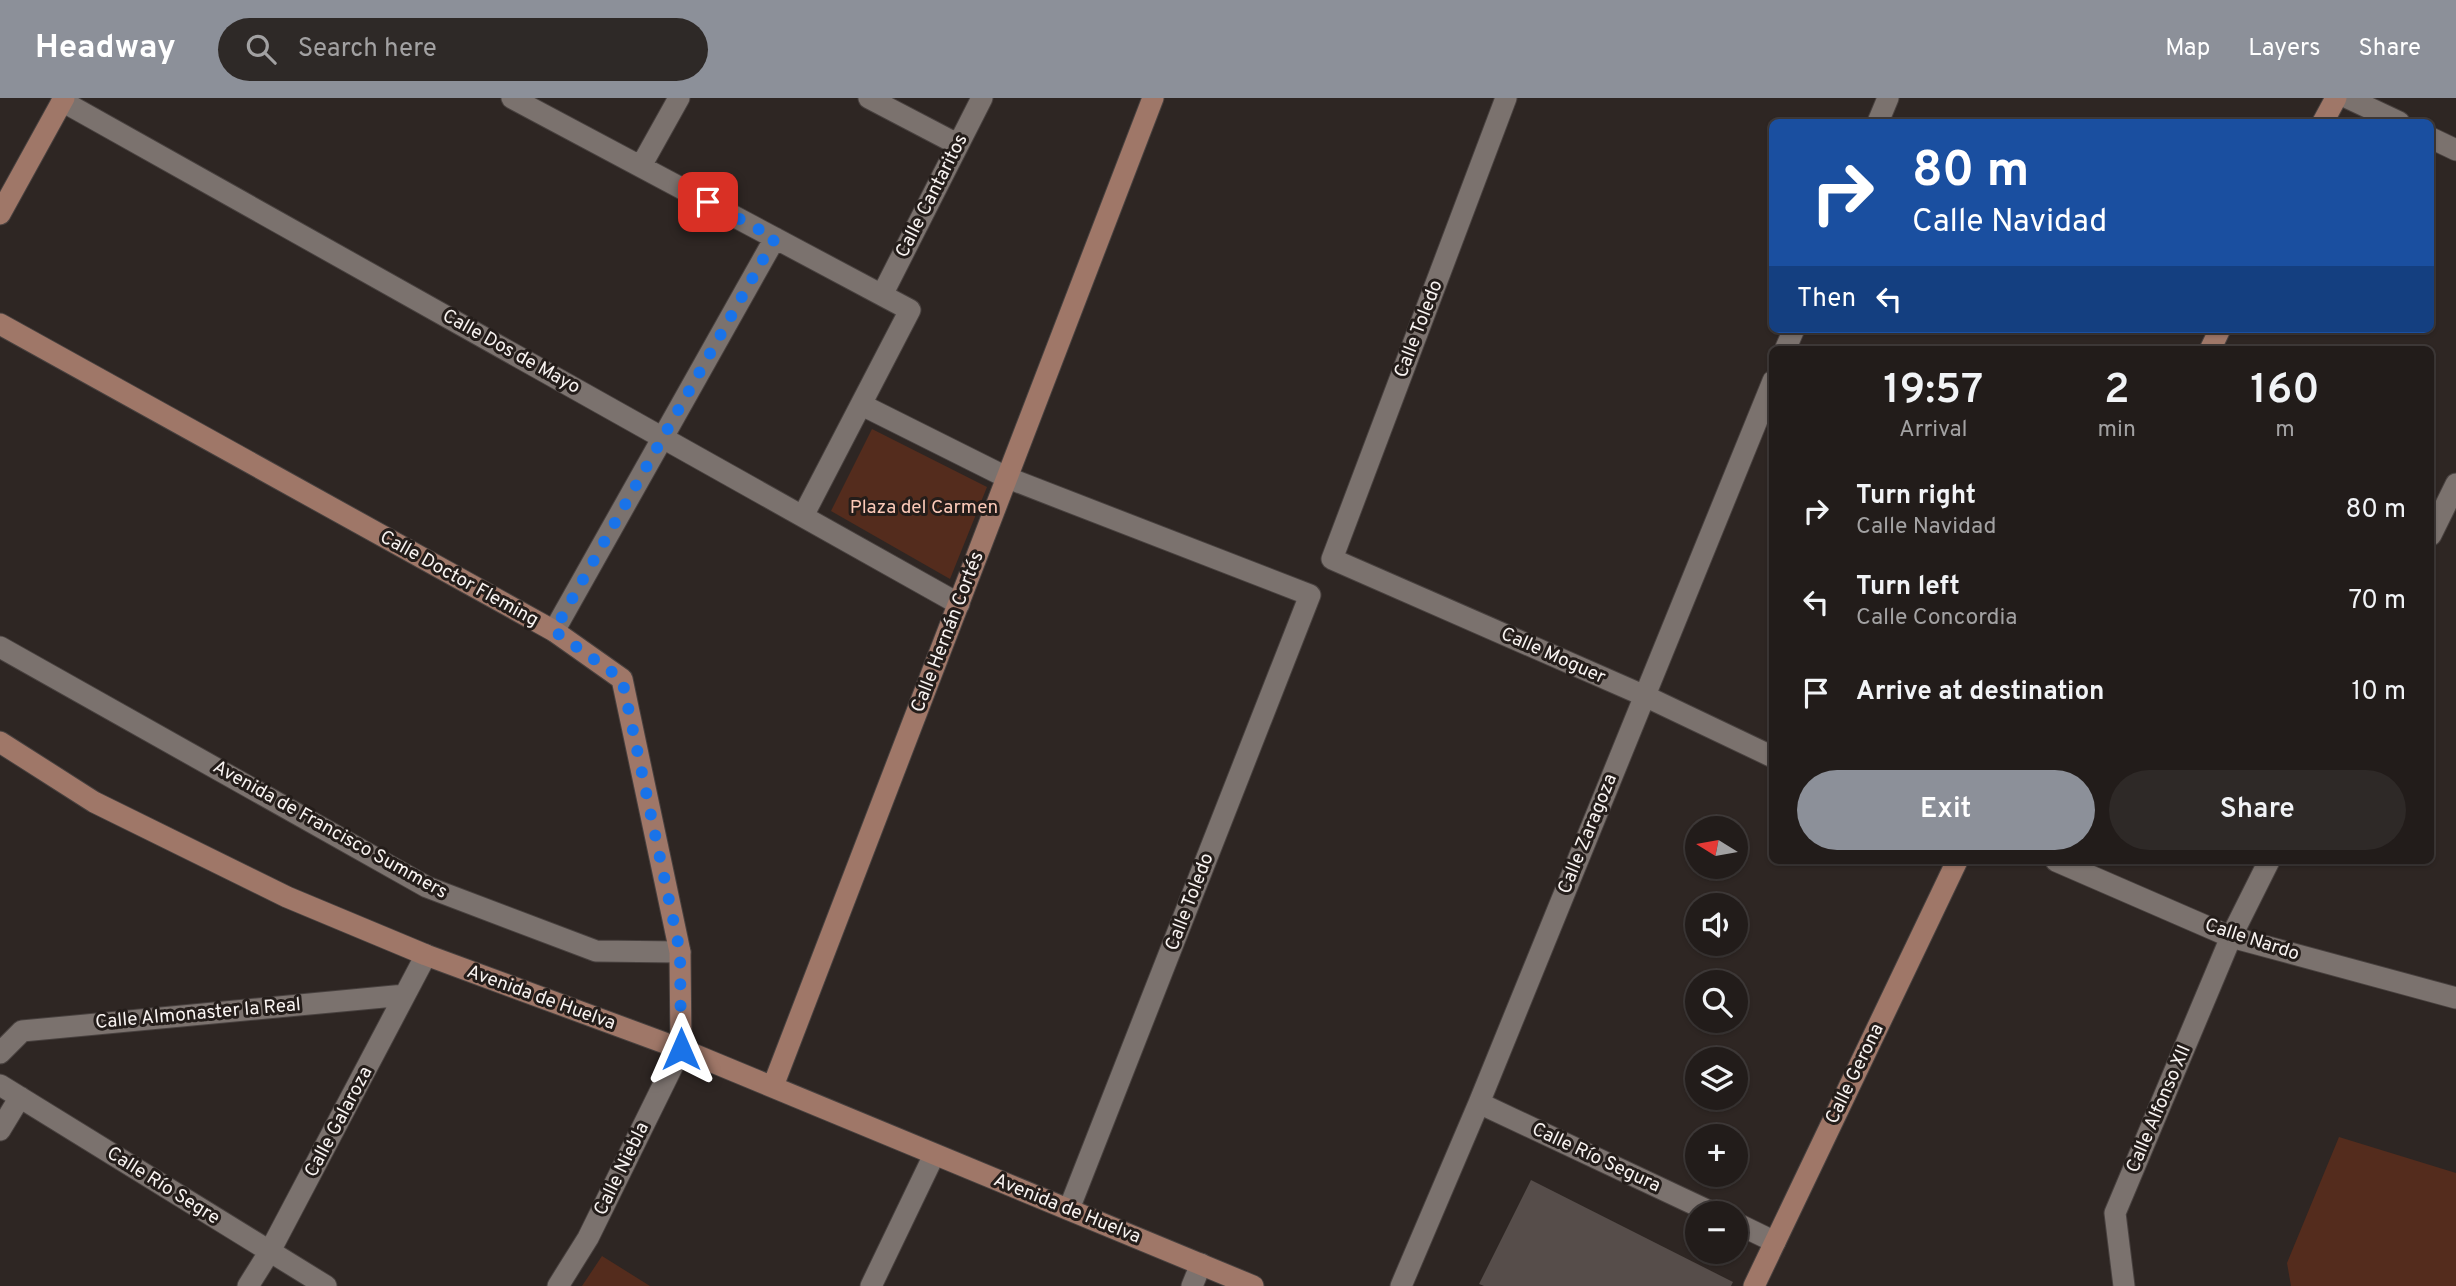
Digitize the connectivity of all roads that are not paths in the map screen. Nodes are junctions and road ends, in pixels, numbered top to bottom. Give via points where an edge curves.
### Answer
1 (513, 98) edge
2 (679, 98) edge
3 (869, 98) edge
4 (982, 98) edge
5 (1153, 98) edge
6 (1506, 98) edge
7 (1888, 98) edge
8 (2336, 98) edge
9 (2348, 98) edge
10 (63, 99) edge
11 (1879, 119) edge
12 (2325, 119) edge
13 (2393, 119) edge
14 (2434, 139) edge
15 (957, 144) junction
16 (2456, 150) edge
17 (641, 166) junction
18 (0, 214) edge
19 (775, 238) junction
20 (882, 295) junction
21 (0, 324) edge
22 (1769, 391) edge
23 (862, 405) junction
24 (663, 438) junction
25 (1008, 478) junction
26 (2456, 484) edge
27 (803, 516) junction
28 (2434, 529) edge
29 (1332, 559) joint
30 (959, 604) junction
31 (554, 631) junction
32 (0, 647) edge
33 (1644, 696) junction
34 (0, 741) edge
35 (1769, 756) edge
36 (1956, 864) edge
37 (2063, 864) edge
38 (2268, 864) edge
39 (2231, 937) junction
40 (680, 952) junction
41 (426, 955) junction
42 (405, 995) junction
43 (2456, 998) edge
44 (681, 1049) junction
45 (0, 1053) edge
46 (0, 1085) edge
47 (773, 1086) junction
48 (20, 1097) junction
49 (1479, 1103) junction
50 (0, 1130) edge
51 (934, 1155) junction
52 (1687, 1201) edge
53 (1069, 1209) junction
54 (1748, 1229) edge
55 (1775, 1242) junction
56 (270, 1251) junction
57 (1201, 1264) junction
58 (248, 1286) edge
59 (326, 1286) edge
60 (558, 1286) edge
61 (871, 1286) edge
62 (1192, 1286) edge
63 (1253, 1286) edge
64 (1401, 1286) edge
65 (1754, 1286) edge
66 (2124, 1286) edge

1 - 17 street
2 - 17 street
3 - 15 street
4 - 15 street, Calle Cantaritos
5 - 25 street, Calle Hernán Cortés
6 - 29 street, Calle Toledo
7 - 11 street
8 - 12 street
9 - 13 street
10 - 18 street
10 - 24 street, Calle Dos de Mayo
14 - 16 street
15 - 20 street, Calle Cantaritos
17 - 19 street
19 - 20 street
19 - 24 street
20 - 23 street via 910,310
21 - 31 street, Calle Doctor Fleming
22 - 33 street, Calle Zaragoza
23 - 25 street
23 - 27 street
24 - 27 street, Calle Dos de Mayo
24 - 31 street
25 - 30 street, Calle Hernán Cortés
25 - 53 street, Calle Toledo via 1310,595
26 - 28 street
27 - 30 street, Calle Dos de Mayo
29 - 33 street, Calle Moguer
30 - 47 street, Calle Hernán Cortés
31 - 40 street, Calle Doctor Fleming via 622,679
32 - 40 street, Avenida de Francisco Summers via 427,887 596,951
33 - 35 street, Calle Moguer
33 - 49 street, Calle Zaragoza
34 - 41 street, Avenida de Huelva via 93,802 287,897
36 - 55 street, Calle Gerona
37 - 39 street, Calle Nardo
38 - 39 street, Calle Alfonso XII
39 - 43 street, Calle Nardo
39 - 66 street, Calle Alfonso XII via 2115,1213
40 - 44 street, Calle Doctor Fleming
41 - 42 street, Calle Galaroza
41 - 44 street, Avenida de Huelva
42 - 45 street, Calle Almonaster la Real via 22,1031
42 - 56 street, Calle Galaroza
44 - 47 street, Avenida de Huelva
44 - 60 street, Calle Niebla via 588,1238
46 - 48 street, Calle Río Segre
47 - 51 street, Avenida de Huelva
48 - 50 street
48 - 56 street, Calle Río Segre
49 - 52 street, Calle Río Segura
49 - 64 street, Calle Zaragoza
51 - 53 street, Avenida de Huelva
51 - 61 street
53 - 57 street, Avenida de Huelva
54 - 55 street
55 - 65 street, Calle Gerona
56 - 58 street, Calle Galaroza
56 - 59 street, Calle Río Segre
57 - 62 street
57 - 63 street, Avenida de Huelva

